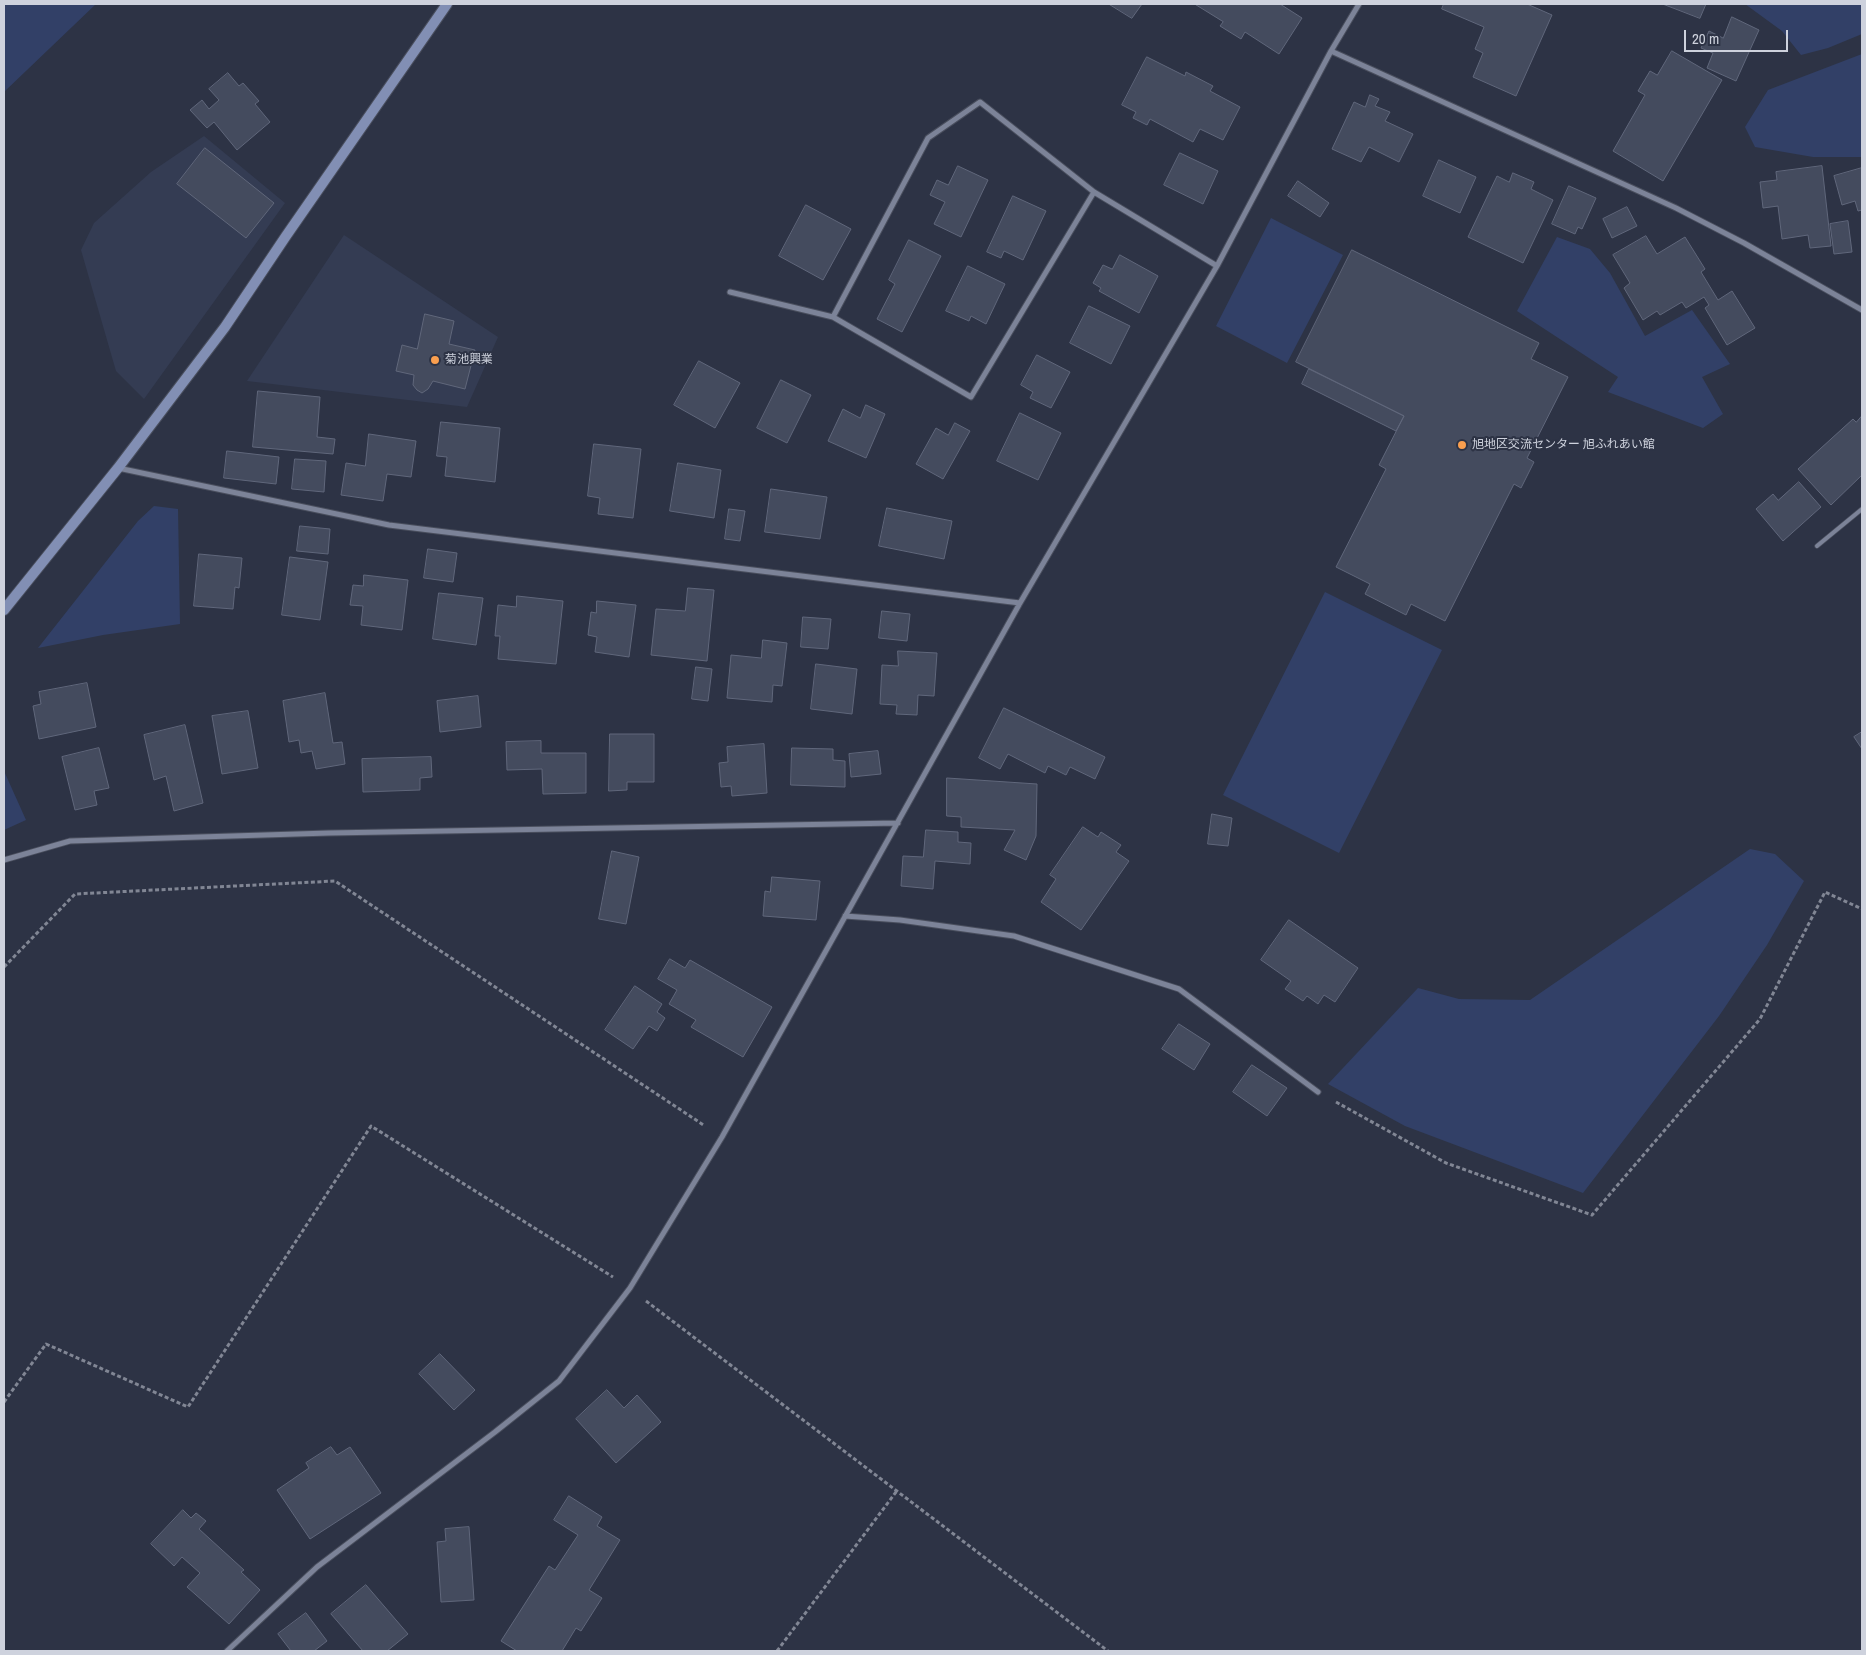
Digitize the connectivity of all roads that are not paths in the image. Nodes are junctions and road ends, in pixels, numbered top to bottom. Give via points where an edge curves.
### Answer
1 (447, 4) edge
2 (1359, 4) edge
3 (1331, 51) junction
4 (1094, 192) junction
5 (1216, 266) junction
6 (730, 292) dead end
7 (1862, 310) edge
8 (833, 317) junction
9 (118, 468) junction
10 (1862, 509) edge
11 (1818, 546) dead end
12 (1020, 603) junction
13 (4, 610) edge
14 (898, 823) junction
15 (4, 860) edge
16 (845, 916) junction
17 (1318, 1092) road end
18 (227, 1651) edge

1 - 9 street via 225,327
2 - 3 street
3 - 5 street
3 - 7 street via 1676,208
4 - 5 street
4 - 8 street via 971,397
4 - 8 street via 980,102 928,138
5 - 12 street
6 - 8 street
9 - 12 street via 389,525
9 - 13 street
10 - 11 lane
12 - 14 street
14 - 15 street via 339,832 70,841
14 - 16 street
16 - 17 street via 1014,936 1179,989
16 - 18 street via 722,1137 630,1288 559,1381 317,1567

